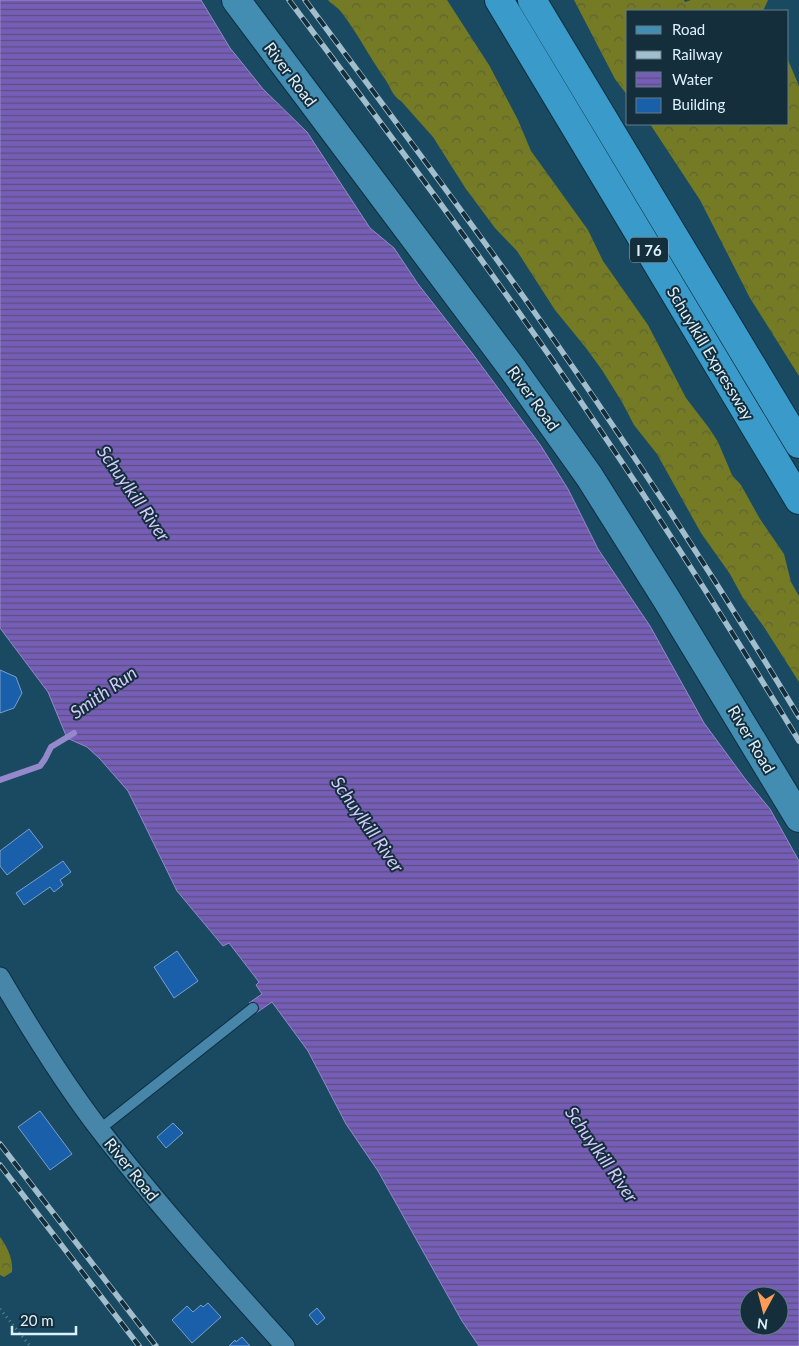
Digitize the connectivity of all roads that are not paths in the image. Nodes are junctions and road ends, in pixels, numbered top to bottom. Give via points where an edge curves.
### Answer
1 (236, 0) edge
2 (499, 0) edge
3 (532, 0) edge
4 (799, 444) edge
5 (799, 500) edge
6 (799, 818) edge
7 (0, 977) edge
8 (253, 1008) dead end
9 (100, 1129) junction
10 (285, 1346) edge

1 - 6 street, River Road via 589,476
2 - 5 highway, Schuylkill Expressway / I 76
3 - 4 highway, Schuylkill Expressway / I 76
7 - 9 street, River Road via 48,1056
8 - 9 lane
9 - 10 street, River Road via 198,1249

